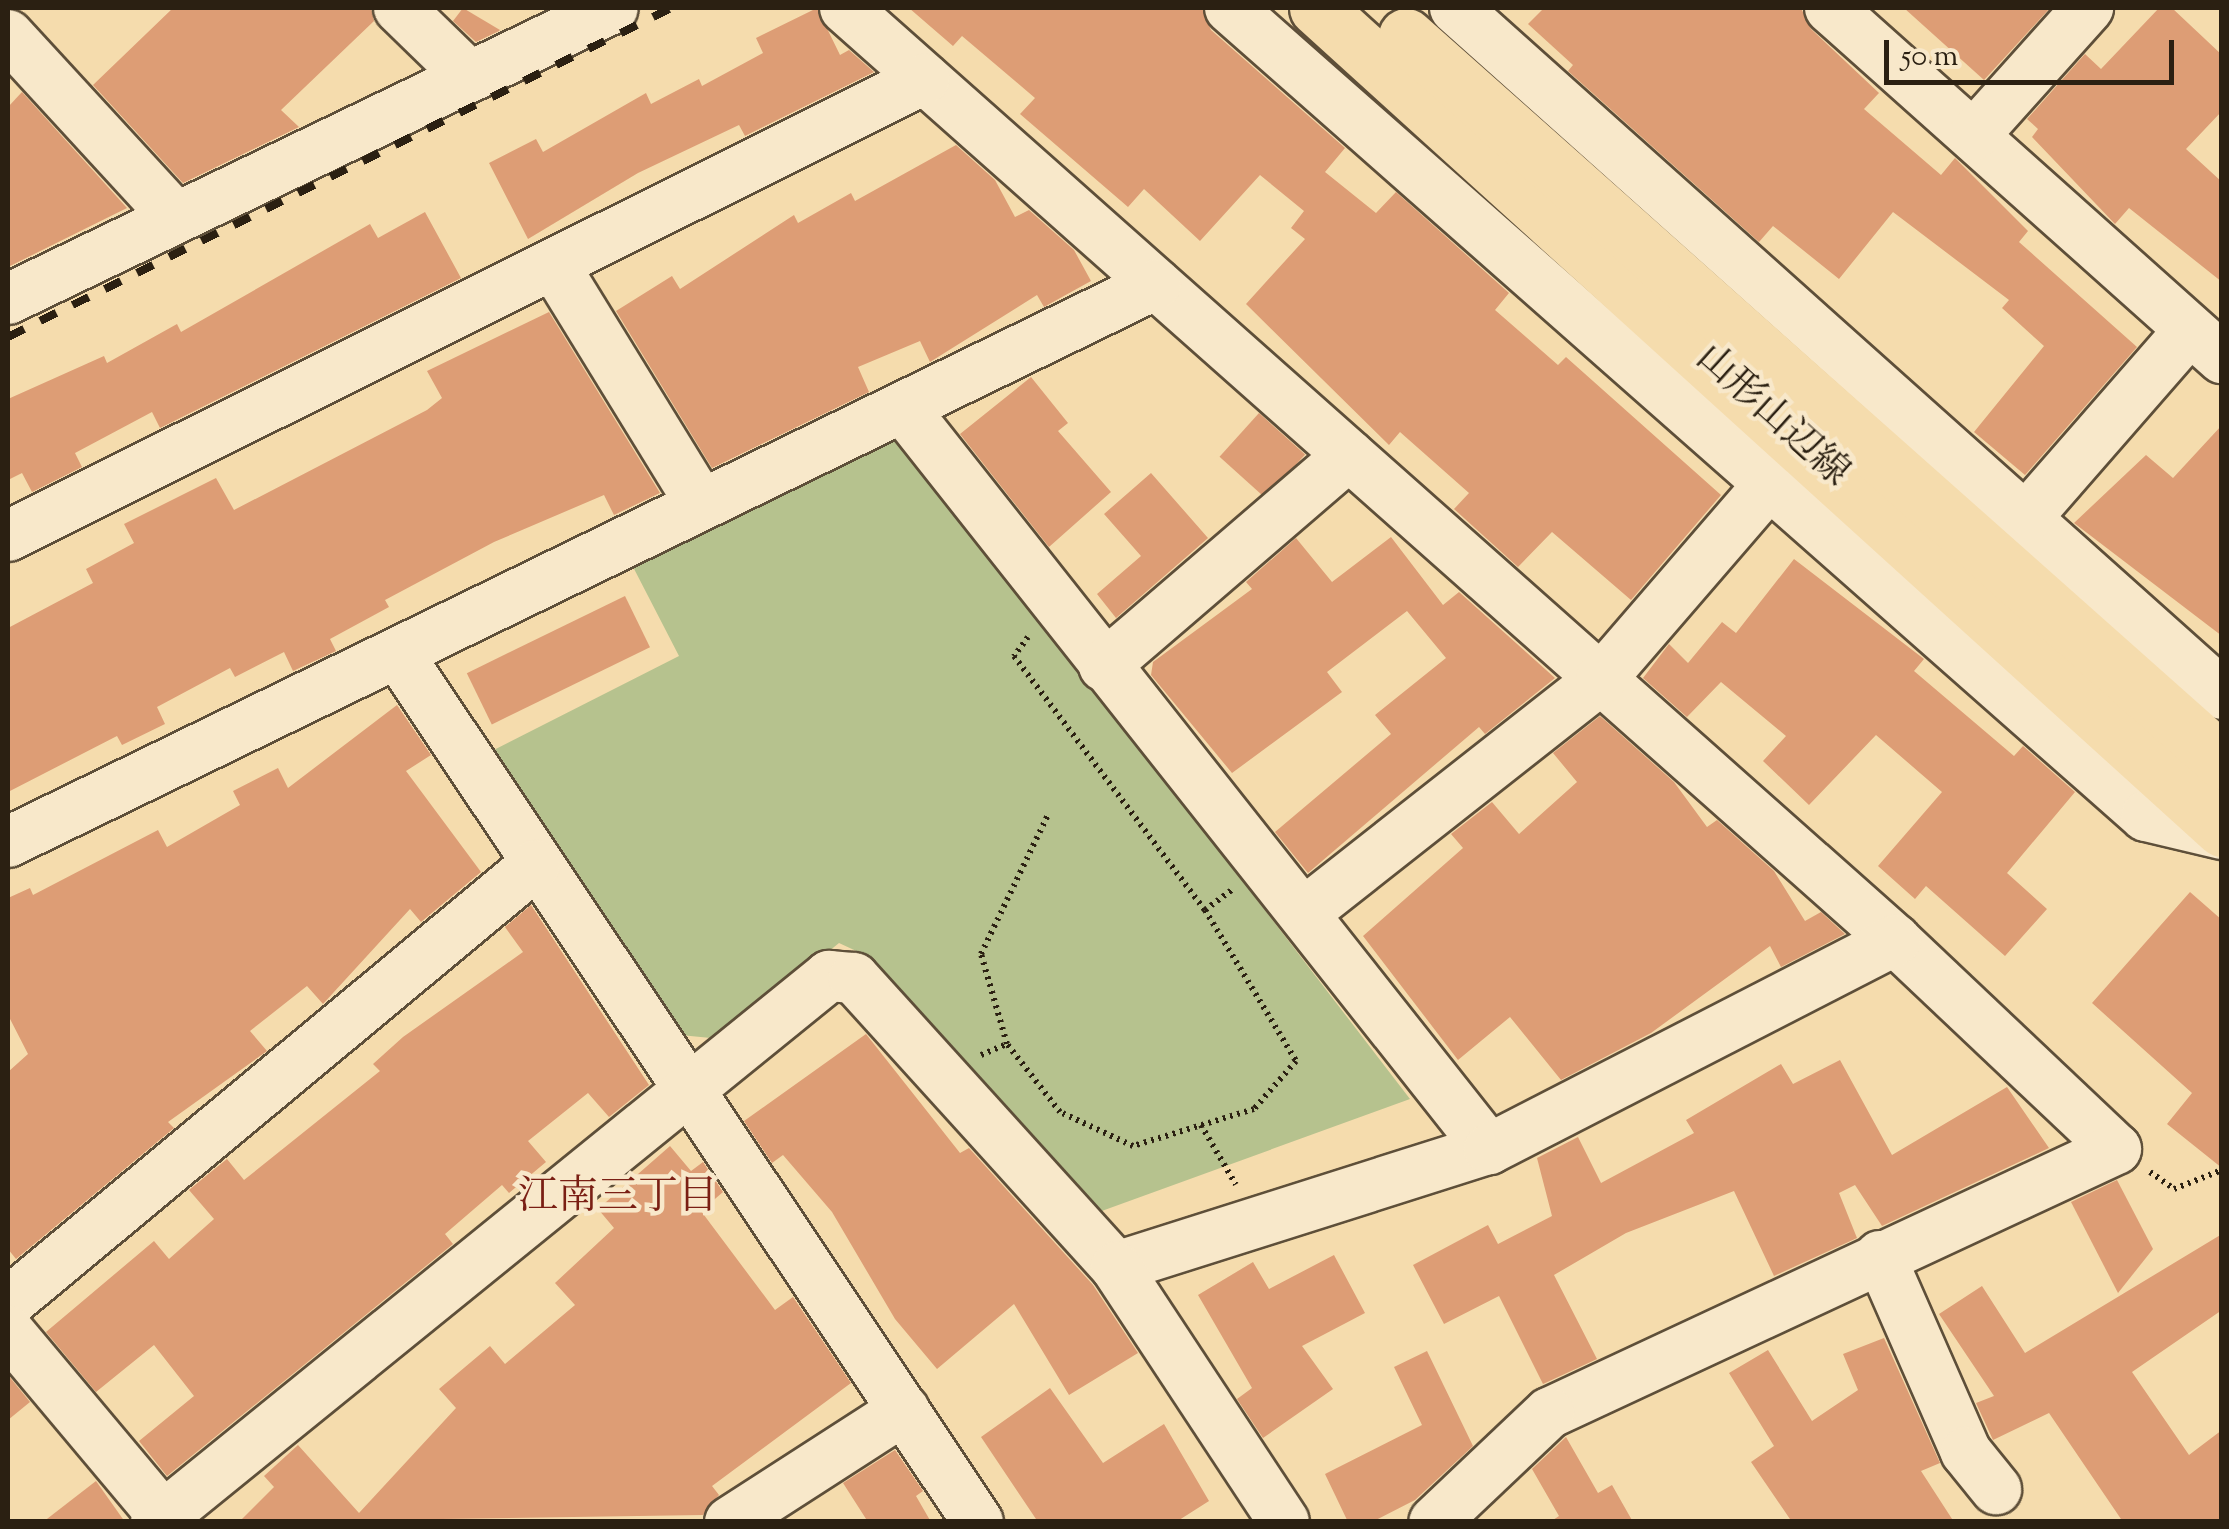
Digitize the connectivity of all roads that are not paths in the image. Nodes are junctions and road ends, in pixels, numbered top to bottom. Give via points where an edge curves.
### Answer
1 (399, 8) edge
2 (613, 8) edge
3 (845, 8) edge
4 (1230, 8) edge
5 (1317, 8) edge
6 (1374, 8) edge
7 (1455, 8) edge
8 (1830, 8) edge
9 (2088, 8) edge
10 (8, 36) edge
11 (469, 76) junction
12 (924, 79) junction
13 (1974, 135) junction
14 (176, 218) junction
15 (555, 267) junction
16 (1156, 284) junction
17 (8, 300) edge
18 (2206, 344) edge
19 (904, 408) junction
20 (1349, 456) junction
21 (1770, 483) junction
22 (700, 503) junction
23 (2024, 520) junction
24 (8, 536) edge
25 (398, 654) junction
26 (1104, 666) junction
27 (1601, 679) junction
28 (2198, 740) edge
29 (2222, 832) edge
30 (8, 842) edge
31 (535, 865) junction
32 (1306, 912) junction
33 (1896, 940) junction
34 (690, 1086) junction
35 (1489, 1149) junction
36 (1880, 1256) junction
37 (1116, 1267) junction
38 (8, 1303) edge
39 (8, 1331) edge
40 (904, 1410) junction
41 (1996, 1489) dead end
42 (160, 1519) edge
43 (730, 1522) edge
44 (978, 1522) edge
45 (1284, 1522) edge
46 (1434, 1522) edge

1 - 11 lane
2 - 11 lane
3 - 12 lane
4 - 21 lane
5 - 28 main road, 山形山辺線
6 - 28 main road, 山形山辺線
7 - 23 lane
8 - 13 lane
9 - 13 lane
10 - 14 lane
11 - 14 lane
12 - 15 lane
12 - 16 lane
13 - 18 lane
14 - 17 lane
15 - 22 lane
15 - 24 lane
16 - 19 lane
16 - 20 lane
18 - 23 lane
19 - 22 lane
19 - 26 lane
20 - 26 lane
20 - 27 lane
21 - 27 lane
21 - 29 lane via 2146,816
22 - 25 lane
23 - 28 lane
25 - 30 lane
25 - 31 lane
26 - 32 lane
27 - 32 lane
27 - 33 lane
28 - 29 main road, 山形山辺線
31 - 34 lane
31 - 38 lane
32 - 35 lane
33 - 35 lane
33 - 36 lane via 2116,1149
34 - 37 lane via 828,976 854,978
34 - 40 lane
34 - 42 lane
35 - 37 lane
36 - 41 lane via 1966,1452
36 - 46 lane via 1549,1414
37 - 45 lane
39 - 42 lane
40 - 43 lane
40 - 44 lane

